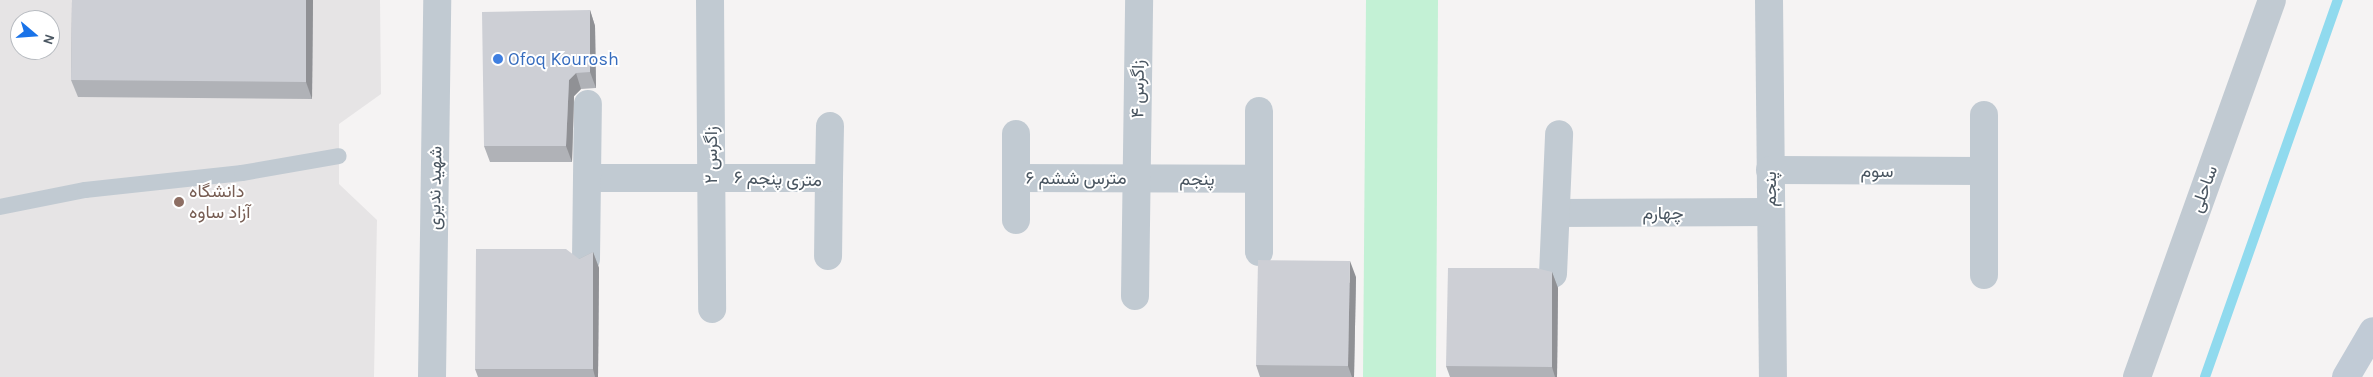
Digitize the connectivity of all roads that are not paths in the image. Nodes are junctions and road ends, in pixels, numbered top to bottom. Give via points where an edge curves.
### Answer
1 (437, 0) edge
2 (710, 0) edge
3 (1139, 0) edge
4 (1769, 0) edge
5 (2272, 0) edge
6 (588, 104) dead end
7 (1259, 111) dead end
8 (1984, 115) dead end
9 (830, 126) dead end
10 (1016, 134) dead end
11 (1559, 134) dead end
12 (339, 156) dead end
13 (1770, 170) junction
14 (1983, 171) junction
15 (711, 177) junction
16 (588, 178) junction
17 (829, 178) junction
18 (1016, 178) junction
19 (1137, 179) junction
20 (1258, 179) junction
21 (0, 207) edge
22 (1770, 212) junction
23 (1556, 213) junction
24 (1016, 220) dead end
25 (1259, 252) dead end
26 (828, 256) dead end
27 (586, 259) edge
28 (1553, 274) edge
29 (1984, 275) dead end
30 (1136, 296) dead end
31 (712, 309) dead end
32 (2373, 331) edge
33 (432, 377) edge
34 (1773, 377) edge
35 (2137, 377) edge
36 (2346, 377) edge

1 - 33 street, شهید ندیری
2 - 15 street, زاگرس ۲
3 - 19 street, زاگرس ۴
4 - 13 street, پنجم
5 - 35 street, ساحلی
6 - 16 street
7 - 20 street
8 - 14 street
9 - 17 street
10 - 18 street
11 - 23 street
12 - 21 lane via 242,173 85,190
13 - 14 street, سوم
13 - 22 street, پنجم
14 - 29 street
15 - 16 street, ۶ متری پنجم
15 - 17 street, ۶ متری پنجم
15 - 31 street, زاگرس ۲
16 - 27 street
17 - 26 street, ۶ متری پنجم
18 - 19 street, ۶ مترس ششم
18 - 24 street
19 - 20 street, پنجم
19 - 30 street, زاگرس ۴
20 - 25 street
22 - 23 street, چهارم
22 - 34 street, پنجم
23 - 28 street
32 - 36 main road

